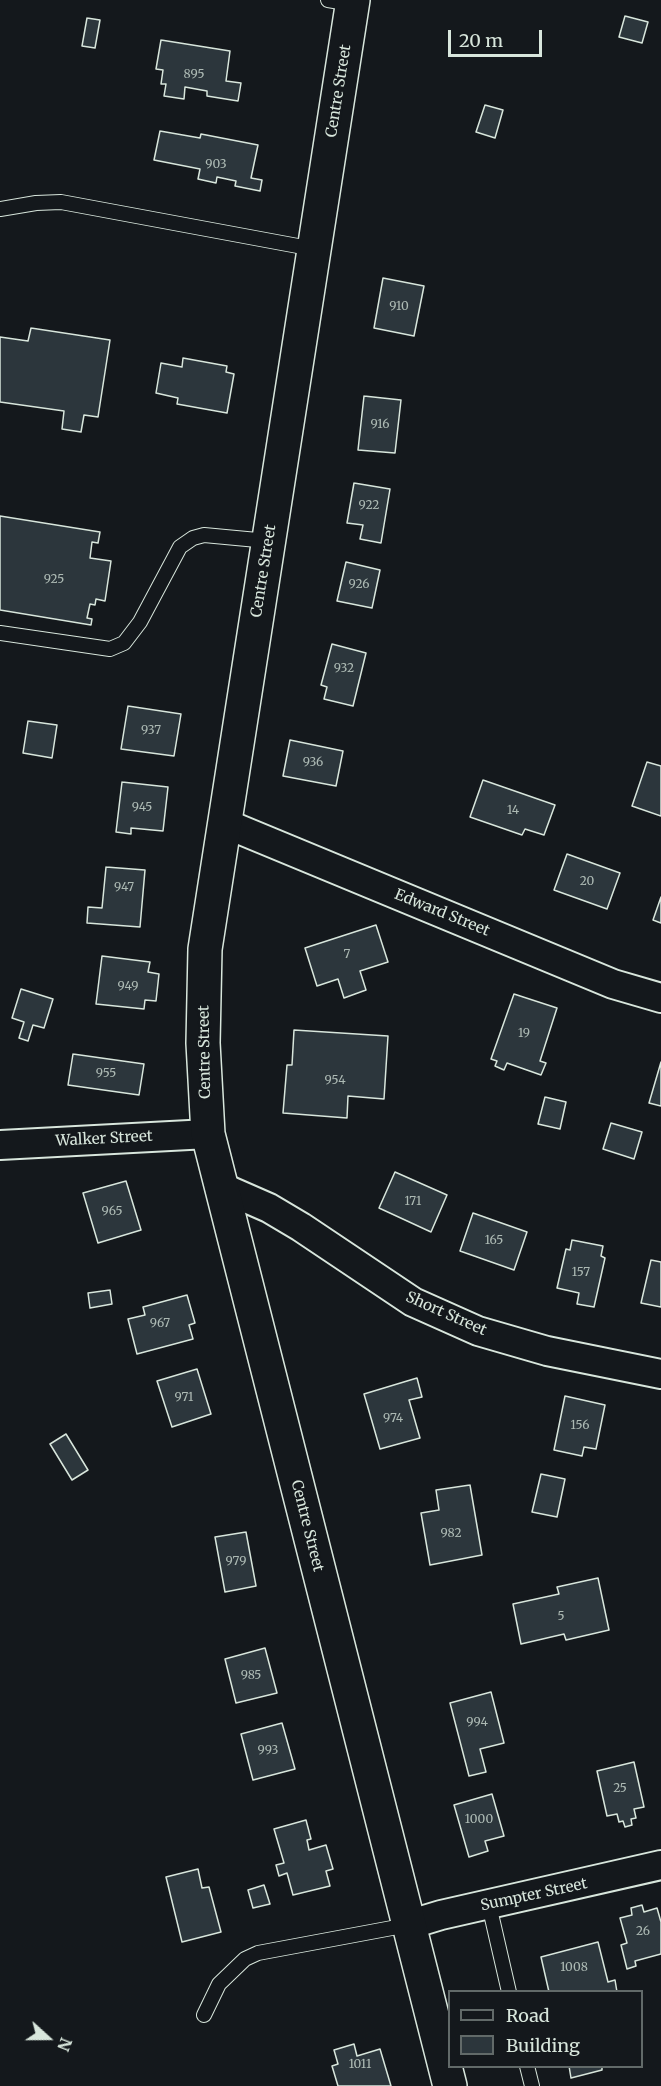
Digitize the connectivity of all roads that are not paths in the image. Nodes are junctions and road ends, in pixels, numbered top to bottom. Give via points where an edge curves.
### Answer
1 (344, 1) edge
2 (0, 209) edge
3 (314, 249) junction
4 (268, 541) junction
5 (0, 633) edge
6 (224, 823) junction
7 (661, 998) edge
8 (208, 1134) junction
9 (0, 1145) edge
10 (221, 1187) junction
11 (661, 1374) edge
12 (661, 1865) edge
13 (489, 1905) junction
14 (408, 1925) junction
15 (509, 1990) edge
16 (204, 2015) dead end
17 (527, 2068) edge
18 (450, 2086) edge
19 (532, 2086) edge

1 - 3 main road, Centre Street
2 - 3 lane via 60,202
3 - 4 main road, Centre Street
4 - 5 lane via 204,535 193,538 180,547 140,622 124,643 110,649
4 - 6 main road, Centre Street
6 - 7 street, Edward Street via 613,984
6 - 8 main road, Centre Street via 205,949 203,1043
8 - 9 street, Walker Street
8 - 10 main road, Centre Street
10 - 11 street, Short Street via 301,1227 413,1302 478,1331 547,1351
10 - 14 main road, Centre Street
12 - 13 street, Sumpter Street
13 - 14 street, Sumpter Street
13 - 15 lane
14 - 16 lane via 258,1953 245,1959 219,1984
14 - 18 main road, Centre Street
17 - 19 lane

